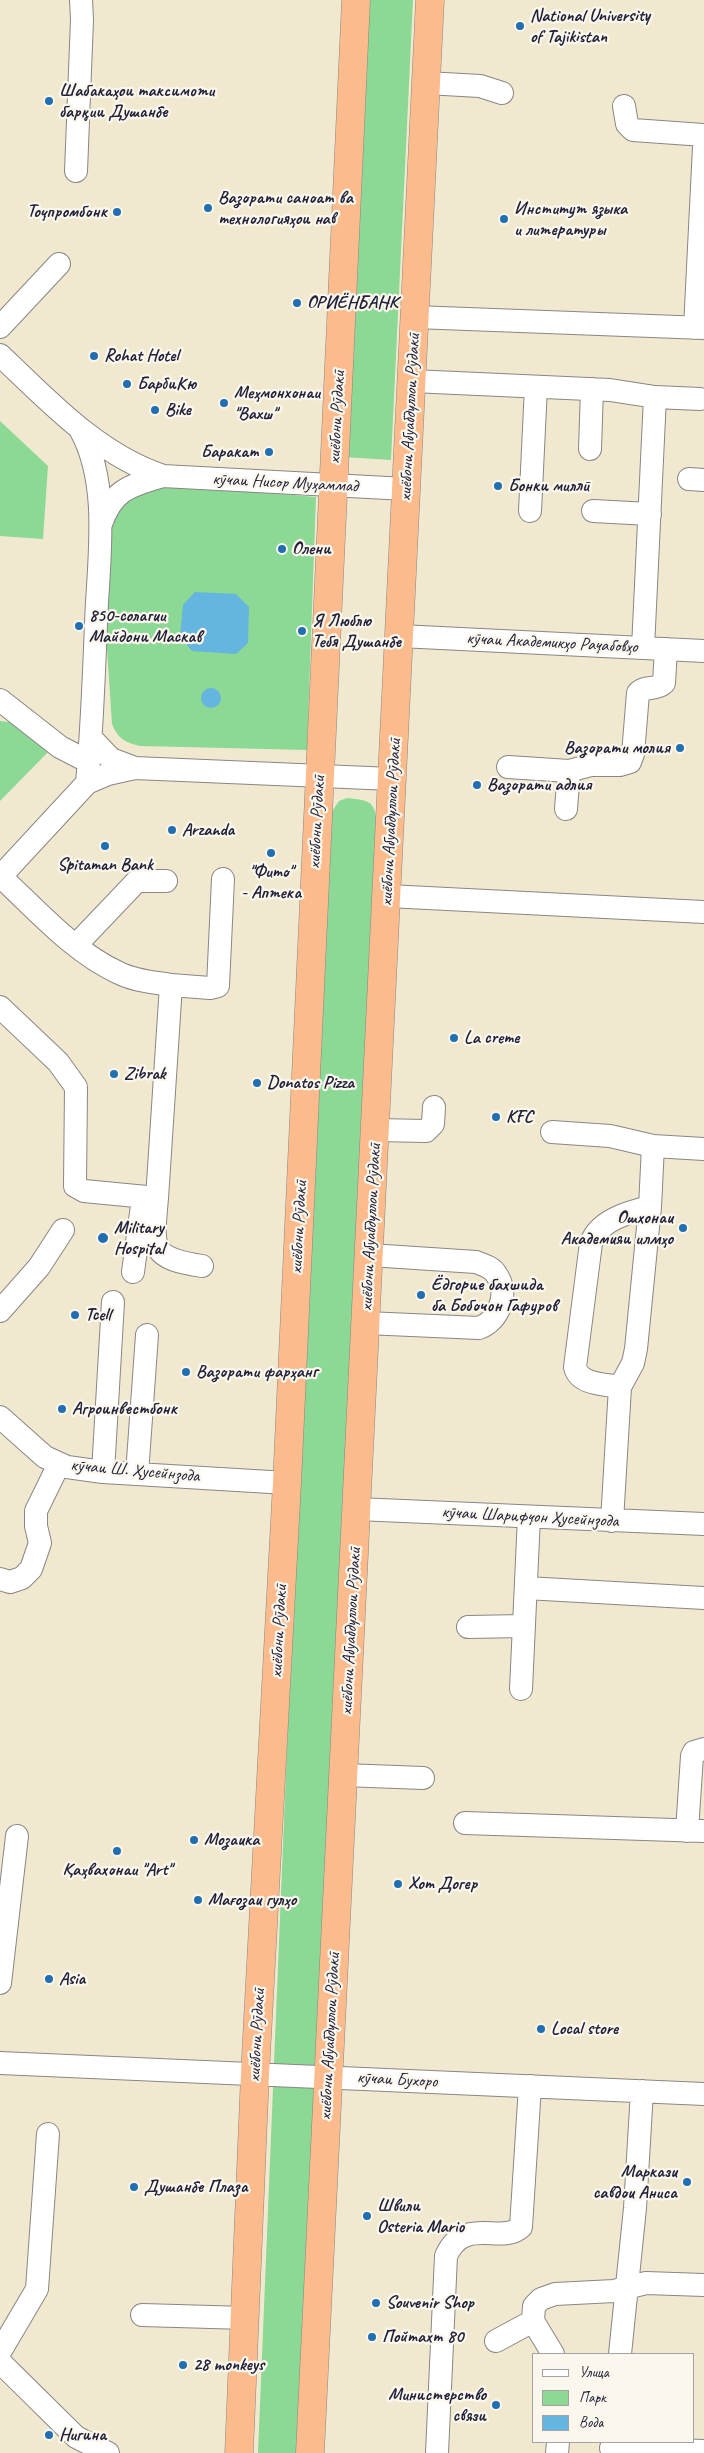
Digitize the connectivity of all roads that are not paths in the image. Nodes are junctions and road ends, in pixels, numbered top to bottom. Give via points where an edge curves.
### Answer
1 (81, 0) edge
2 (356, 0) edge
3 (430, 0) edge
4 (426, 83) junction
5 (502, 93) dead end
6 (624, 106) dead end
7 (704, 135) edge
8 (704, 147) edge
9 (76, 171) dead end
10 (59, 264) dead end
11 (415, 317) junction
12 (0, 327) edge
13 (699, 328) edge
14 (0, 354) edge
15 (412, 381) junction
16 (536, 387) junction
17 (592, 390) junction
18 (655, 397) junction
19 (700, 398) dead end
20 (81, 431) junction
21 (590, 448) dead end
22 (163, 476) junction
23 (333, 485) junction
24 (406, 489) junction
25 (530, 511) dead end
26 (593, 511) dead end
27 (650, 514) junction
28 (100, 524) junction
29 (400, 636) junction
30 (643, 648) junction
31 (666, 649) junction
32 (704, 651) edge
33 (0, 700) edge
34 (91, 738) junction
35 (508, 767) dead end
36 (135, 768) junction
37 (569, 771) junction
38 (88, 773) junction
39 (320, 776) junction
40 (392, 779) junction
41 (566, 809) dead end
42 (0, 877) edge
43 (223, 879) dead end
44 (166, 881) dead end
45 (388, 896) junction
46 (704, 912) edge
47 (76, 945) junction
48 (171, 985) junction
49 (0, 1007) edge
50 (434, 1108) dead end
51 (376, 1130) junction
52 (552, 1132) dead end
53 (653, 1146) junction
54 (704, 1149) edge
55 (150, 1198) junction
56 (650, 1207) junction
57 (63, 1230) dead end
58 (370, 1255) junction
59 (202, 1266) dead end
60 (133, 1272) dead end
61 (113, 1302) dead end
62 (0, 1311) edge
63 (366, 1322) junction
64 (147, 1335) dead end
65 (620, 1387) junction
66 (0, 1416) edge
67 (59, 1464) junction
68 (103, 1472) junction
69 (137, 1474) junction
70 (287, 1483) junction
71 (357, 1509) junction
72 (529, 1517) junction
73 (612, 1520) junction
74 (704, 1524) edge
75 (0, 1580) edge
76 (526, 1588) junction
77 (704, 1598) edge
78 (468, 1626) dead end
79 (524, 1626) junction
80 (521, 1689) dead end
81 (704, 1749) edge
82 (343, 1774) junction
83 (423, 1778) dead end
84 (465, 1823) dead end
85 (695, 1831) edge
86 (17, 1836) dead end
87 (0, 1983) edge
88 (0, 2063) edge
89 (255, 2074) junction
90 (328, 2077) junction
91 (530, 2086) junction
92 (642, 2091) junction
93 (704, 2094) edge
94 (48, 2134) dead end
95 (704, 2286) edge
96 (627, 2287) junction
97 (142, 2315) dead end
98 (246, 2318) junction
99 (533, 2321) junction
100 (496, 2341) dead end
101 (0, 2352) edge
102 (552, 2353) edge
103 (620, 2353) edge
104 (0, 2362) edge
105 (611, 2447) edge
106 (704, 2451) edge
107 (103, 2453) edge
108 (239, 2453) edge
109 (310, 2453) edge
110 (437, 2453) edge

1 - 9 street
2 - 23 highway, хиёбони Рӯдакӣ
3 - 4 highway, хиёбони Абуабдуллои Рӯдакӣ
4 - 5 street via 480,86
4 - 11 highway, хиёбони Абуабдуллои Рӯдакӣ
6 - 7 street via 627,124 633,130
8 - 13 street
10 - 12 street
11 - 13 street
11 - 15 highway, хиёбони Абуабдуллои Рӯдакӣ
14 - 20 street, кӯчаи Нисор Муҳаммад
15 - 16 street
15 - 24 highway, хиёбони Абуабдуллои Рӯдакӣ
16 - 17 street
16 - 25 street
17 - 18 street
17 - 21 street
18 - 19 street
18 - 27 street
20 - 22 street, кӯчаи Нисор Муҳаммад via 140,467
20 - 28 street via 93,461
22 - 23 street, кӯчаи Нисор Муҳаммад
22 - 28 street, кӯчаи Нисор Муҳаммад via 120,492 110,502
23 - 24 street, кӯчаи Нисор Муҳаммад
23 - 39 highway, хиёбони Рӯдакӣ
24 - 29 highway, хиёбони Абуабдуллои Рӯдакӣ
26 - 27 street
27 - 30 street
28 - 34 street
29 - 30 street, кӯчаи Академикҳо Раҷабовҳо
29 - 40 highway, хиёбони Абуабдуллои Рӯдакӣ
30 - 31 street, кӯчаи Академикҳо Раҷабовҳо
31 - 32 street, кӯчаи Академикҳо Раҷабовҳо
31 - 37 street via 664,683 638,692 630,762 591,765
33 - 38 street
34 - 36 street via 111,759
34 - 38 street
35 - 37 street
36 - 38 street via 108,774
36 - 39 street
37 - 41 street
38 - 42 street
39 - 40 street
39 - 70 highway, хиёбони Рӯдакӣ
40 - 45 highway, хиёбони Абуабдуллои Рӯдакӣ
42 - 47 street
43 - 48 street via 218,986
44 - 47 street via 137,881
45 - 46 street
45 - 51 highway, хиёбони Абуабдуллои Рӯдакӣ
47 - 48 street via 119,973 142,981
48 - 55 street
49 - 55 street via 58,1062 76,1087 75,1186 84,1191
50 - 51 street via 433,1124 426,1131
51 - 58 highway, хиёбони Абуабдуллои Рӯдакӣ
52 - 53 street via 610,1136
53 - 54 street
53 - 56 street
55 - 59 street via 154,1235 161,1253 172,1260
55 - 60 street
56 - 65 street via 636,1349
56 - 65 street via 614,1219 597,1232 592,1243 575,1367 580,1378
57 - 62 street via 39,1267
58 - 63 highway, хиёбони Абуабдуллои Рӯдакӣ
58 - 63 street via 485,1265 500,1280 501,1299 494,1319 479,1328
61 - 68 street
63 - 71 highway, хиёбони Абуабдуллои Рӯдакӣ
64 - 69 street
65 - 73 street
66 - 67 street, кӯчаи Ш. Ҳусейнзода via 38,1452
67 - 68 street, кӯчаи Ш. Ҳусейнзода
67 - 75 street via 36,1511 40,1543 31,1569 22,1578 10,1582
68 - 69 street, кӯчаи Ш. Ҳусейнзода
69 - 70 street, кӯчаи Ш. Ҳусейнзода
70 - 89 highway, хиёбони Рӯдакӣ
71 - 72 street, кӯчаи Шарифҷон Ҳусейнзода
71 - 82 highway, хиёбони Абуабдуллои Рӯдакӣ
72 - 73 street, кӯчаи Шарифҷон Ҳусейнзода
72 - 76 street
73 - 74 street, кӯчаи Шарифҷон Ҳусейнзода
76 - 77 street
76 - 79 street
78 - 79 street
79 - 80 street
81 - 85 street via 692,1756
82 - 83 street
82 - 90 highway, хиёбони Абуабдуллои Рӯдакӣ
84 - 85 street
86 - 87 street
88 - 89 street, кӯчаи Бухоро
89 - 90 street, кӯчаи Бухоро
89 - 98 highway, хиёбони Рӯдакӣ
90 - 91 street, кӯчаи Бухоро
90 - 109 highway, хиёбони Абуабдуллои Рӯдакӣ
91 - 92 street, кӯчаи Бухоро
91 - 110 street via 521,2227 511,2233 474,2233 454,2243 446,2256
92 - 93 street, кӯчаи Бухоро
92 - 96 street
94 - 101 street via 37,2290
95 - 96 street via 646,2283
96 - 99 street via 547,2296 534,2306
96 - 103 street
97 - 98 street
98 - 108 highway, хиёбони Рӯдакӣ
99 - 100 street
99 - 102 street
104 - 107 street via 76,2437
105 - 106 street

